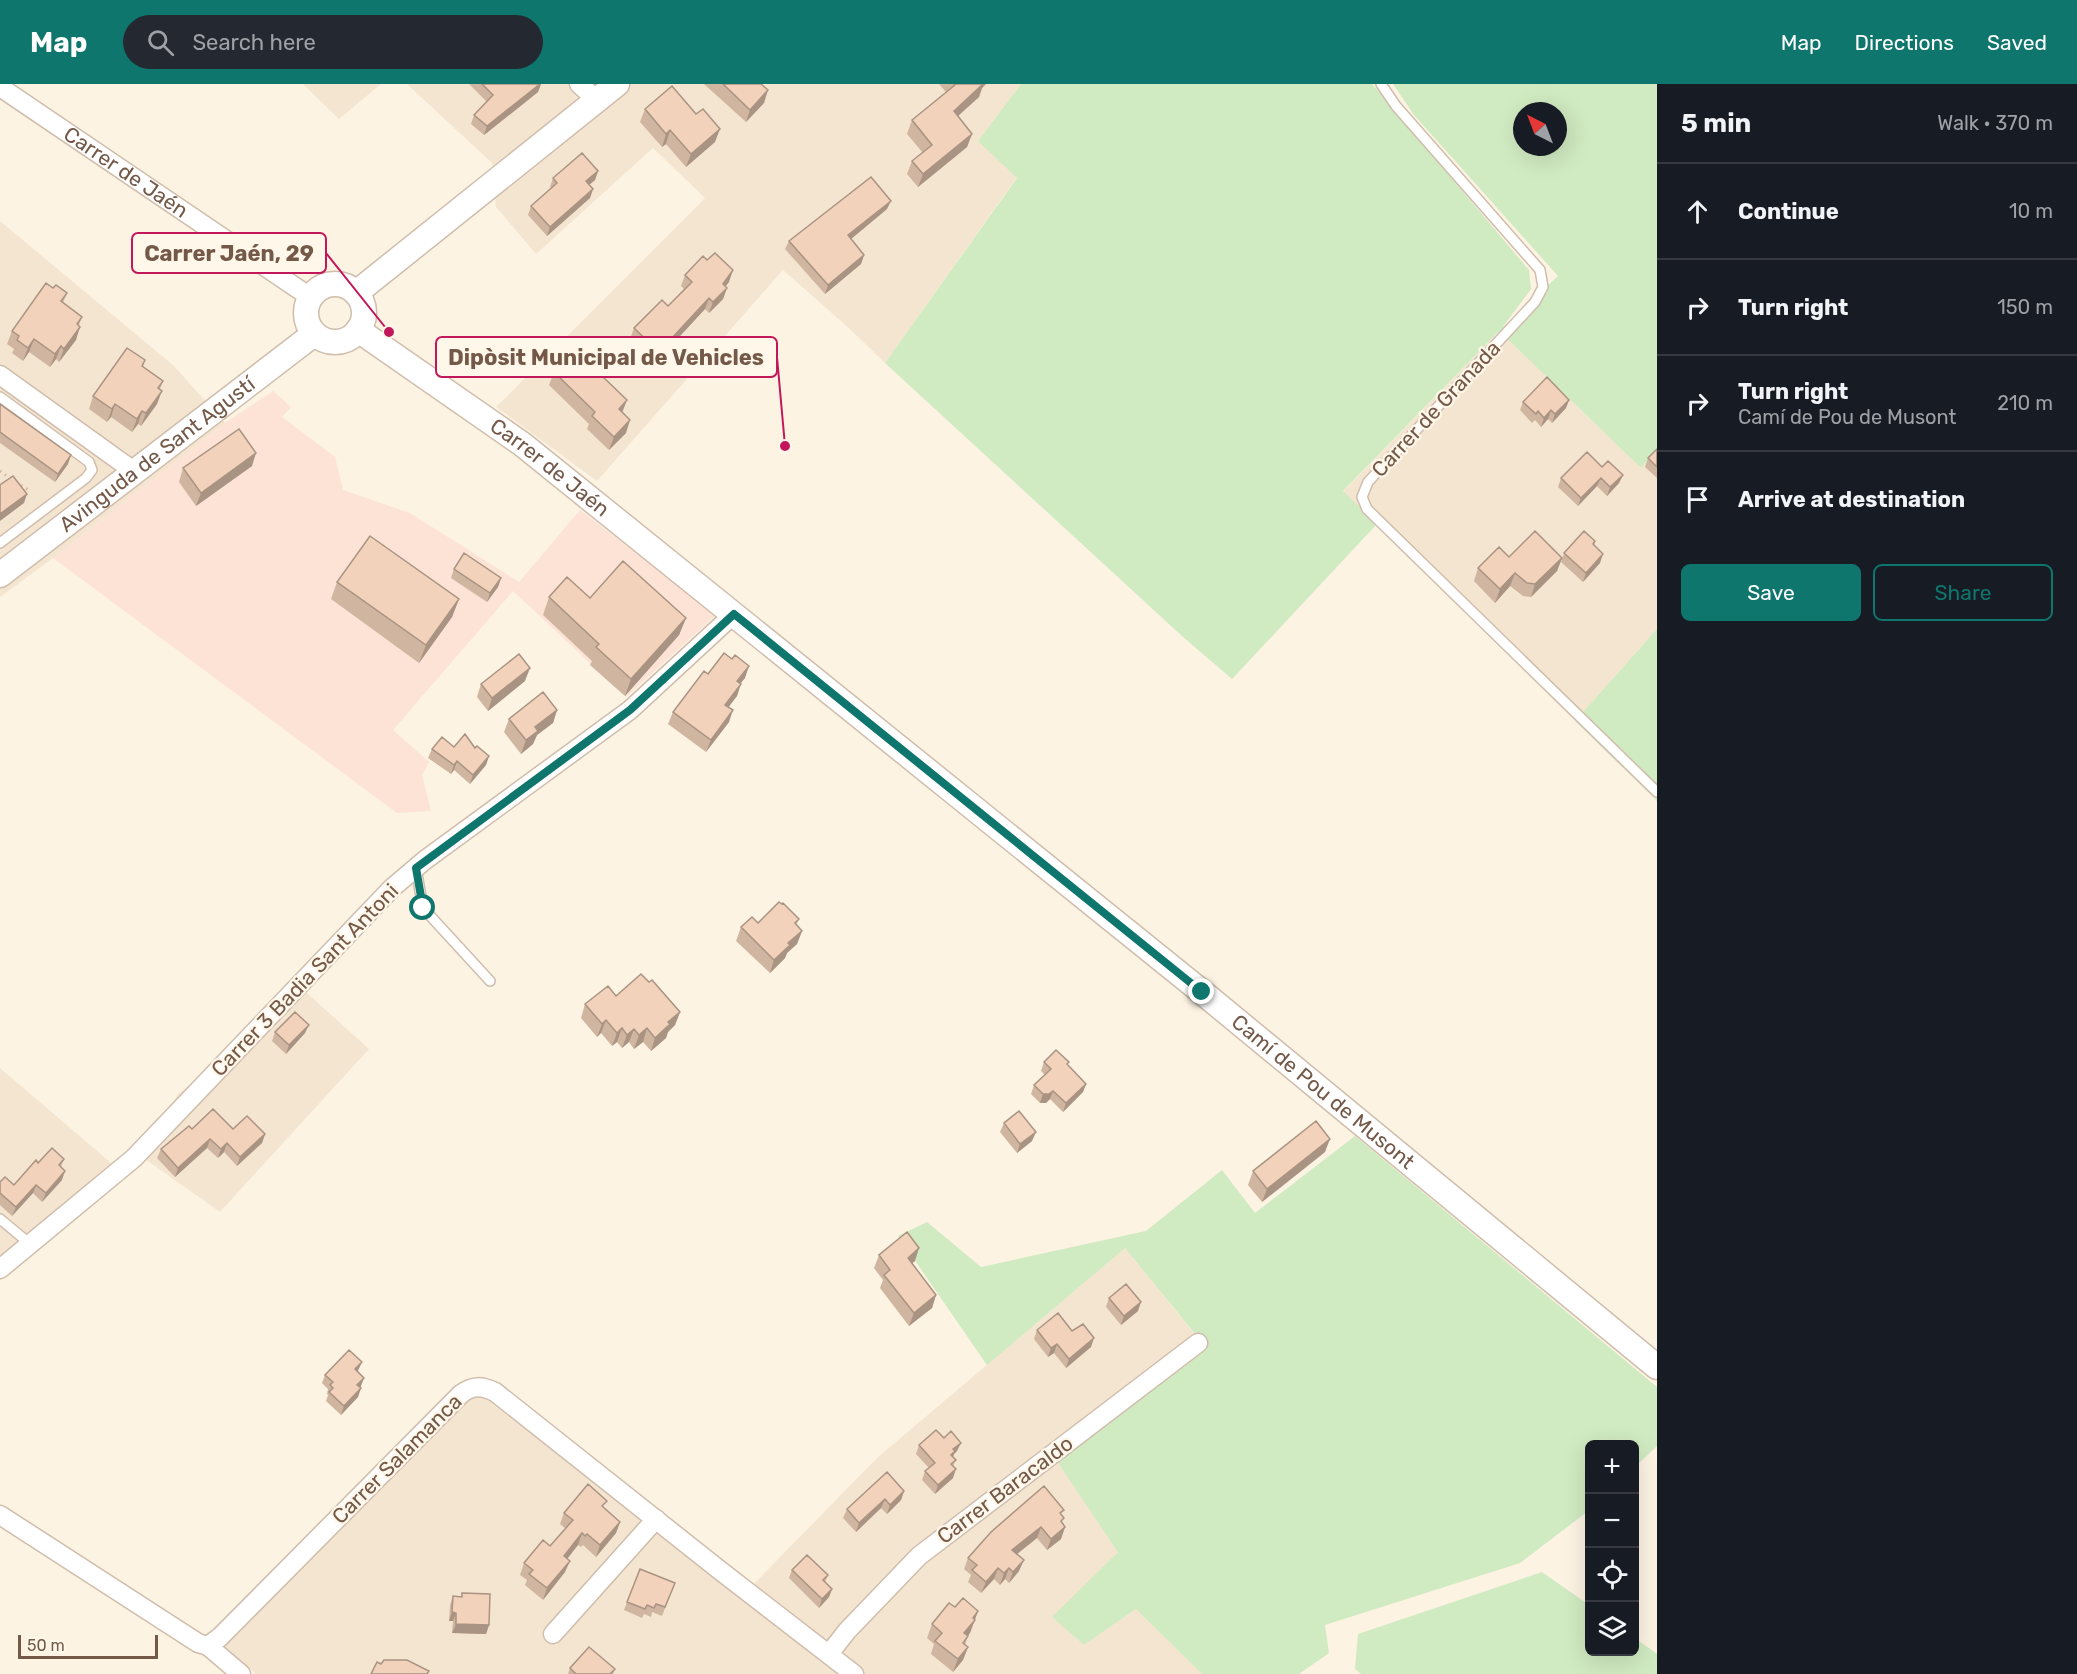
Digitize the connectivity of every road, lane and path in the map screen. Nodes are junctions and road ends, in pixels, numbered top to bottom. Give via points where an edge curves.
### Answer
1 (617, 84) edge
2 (1381, 84) edge
3 (0, 87) edge
4 (588, 92) edge
5 (356, 293) junction
6 (310, 297) junction
7 (358, 330) junction
8 (314, 334) junction
9 (0, 375) edge
10 (0, 397) edge
11 (0, 471) edge
12 (135, 472) junction
13 (30, 491) dead end
14 (0, 543) edge
15 (0, 575) edge
16 (726, 604) junction
17 (1657, 792) edge
18 (416, 868) junction
19 (490, 981) dead end
20 (0, 1219) edge
21 (29, 1243) junction
22 (0, 1269) edge
23 (1198, 1343) dead end
24 (1657, 1367) edge
25 (0, 1515) edge
26 (656, 1519) junction
27 (553, 1634) dead end
28 (208, 1646) junction
29 (829, 1654) junction
30 (241, 1674) edge
31 (854, 1674) edge

1 - 4 street
2 - 17 lane, Carrer de Granada via 1540,270 1543,287 1535,302 1368,482 1362,497 1367,509
3 - 6 street, Carrer de Jaén
4 - 5 street
5 - 6 street via 339,284 329,285
5 - 7 street via 364,311
6 - 8 street via 305,313
7 - 8 street via 336,343
7 - 16 street, Carrer de Jaén via 522,444
8 - 12 street, Avinguda de Sant Agustí
9 - 12 street
10 - 14 lane via 89,462 92,470
11 - 13 path
12 - 15 street, Avinguda de Sant Agustí
16 - 18 street, Carrer 3 Badia Sant Antoni via 630,710
16 - 24 street, Camí de Pou de Musont
18 - 19 lane via 423,908
18 - 21 street, Carrer 3 Badia Sant Antoni via 392,888 134,1158
20 - 21 lane
21 - 22 street, Carrer 3 Badia Sant Antoni
23 - 29 street, Carrer Baracaldo via 919,1556
25 - 28 street
26 - 27 street
26 - 28 street, Carrer Salamanca via 495,1392 470,1388
26 - 29 street, Carrer Salamanca
28 - 30 street
29 - 31 street, Carrer Salamanca

